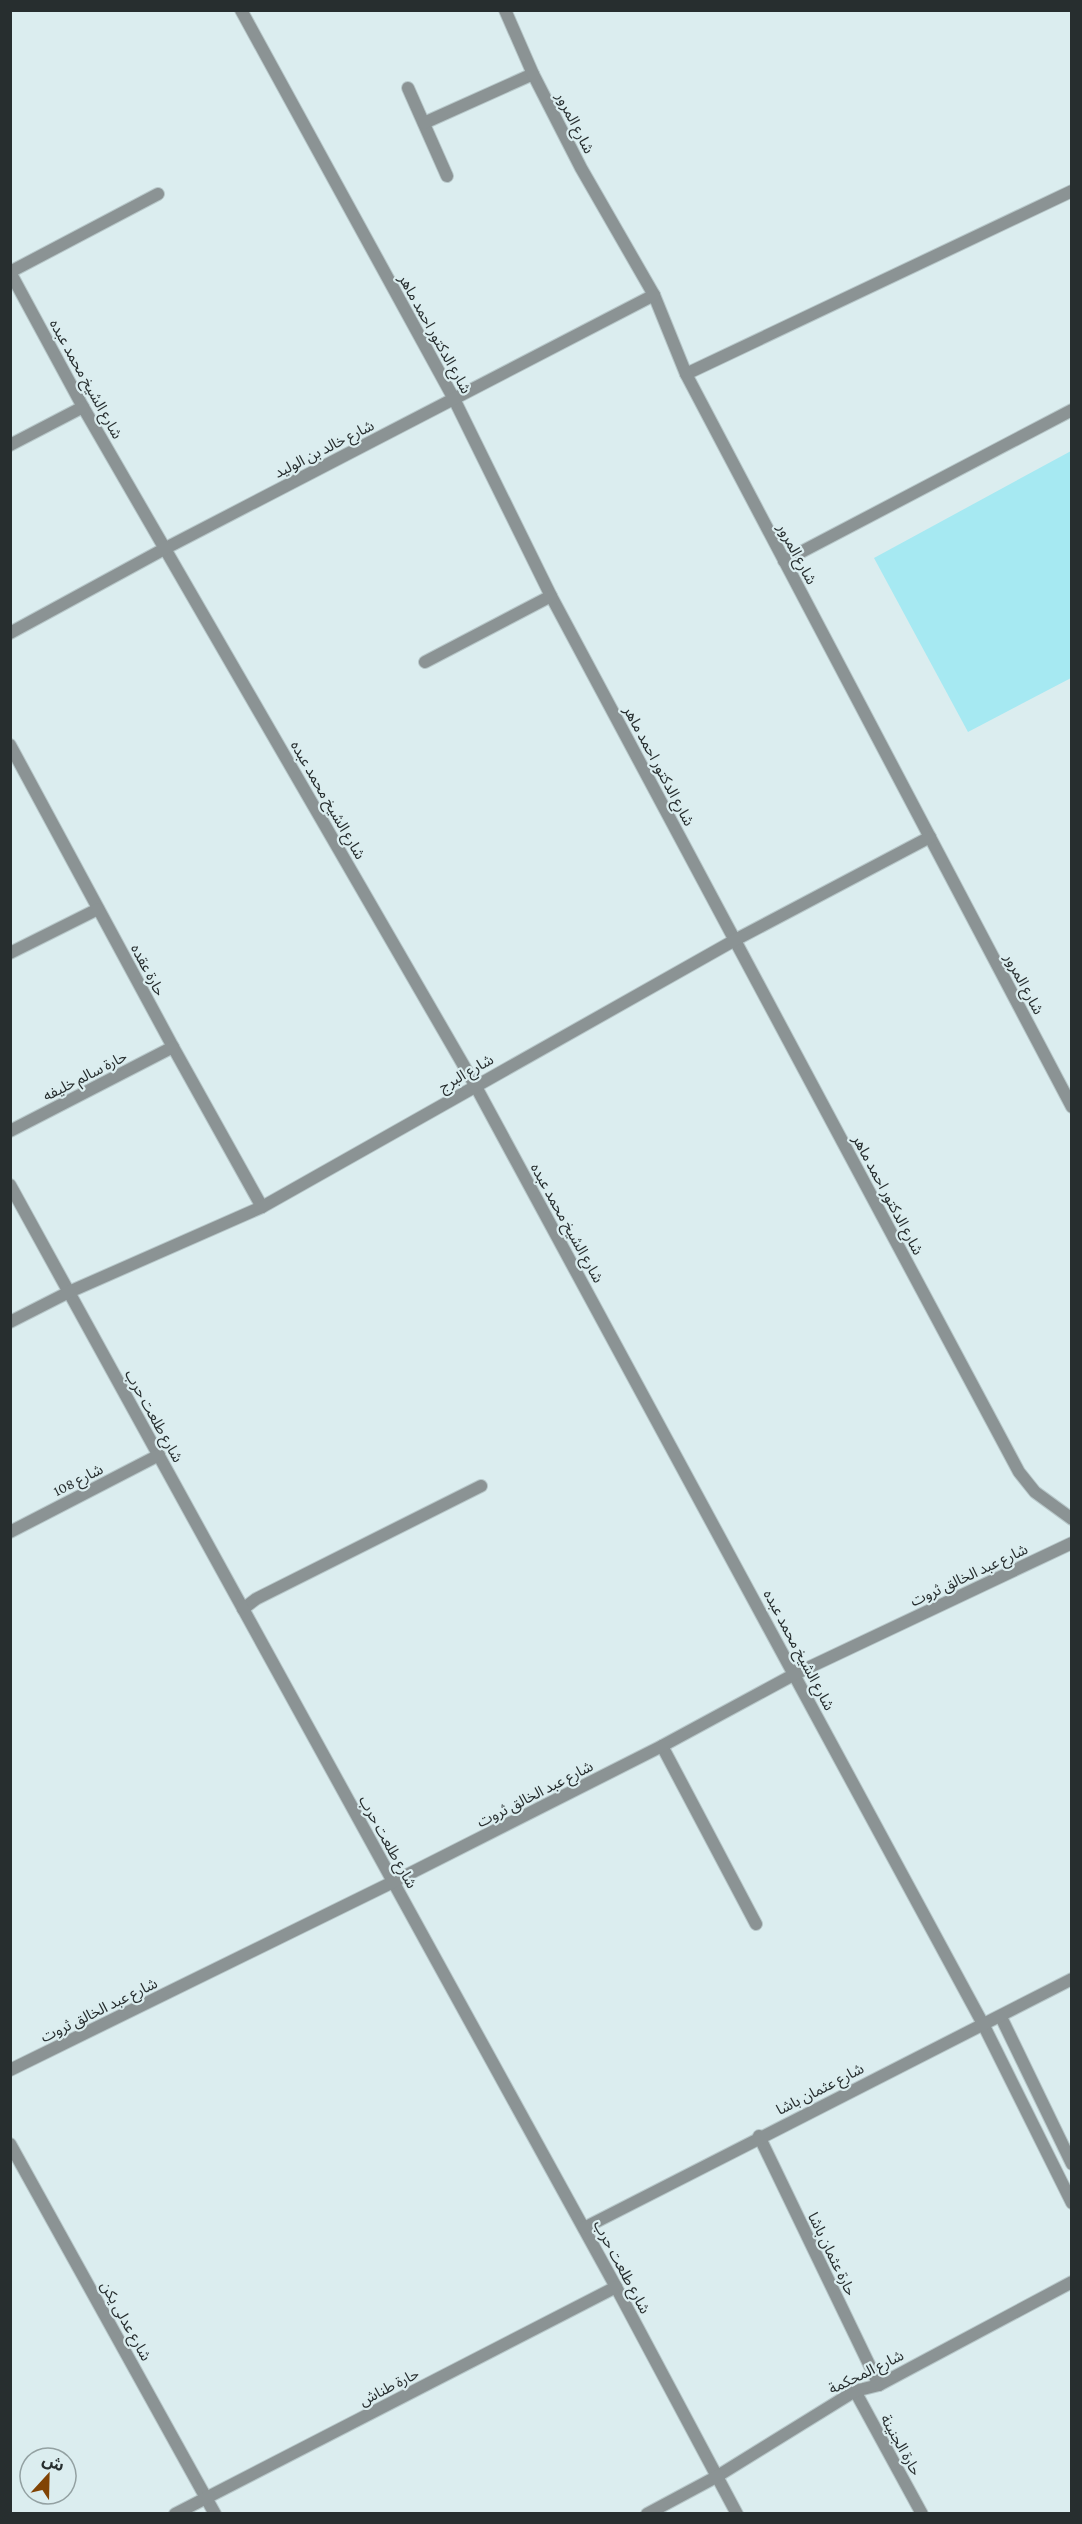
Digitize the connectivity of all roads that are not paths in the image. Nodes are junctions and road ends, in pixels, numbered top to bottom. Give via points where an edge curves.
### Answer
1 (241, 10) edge
2 (505, 10) edge
3 (533, 74) junction
4 (408, 88) dead end
5 (424, 123) junction
6 (447, 176) dead end
7 (1071, 191) edge
8 (158, 194) dead end
9 (10, 272) edge
10 (654, 296) junction
11 (686, 374) junction
12 (454, 399) junction
13 (82, 407) junction
14 (1071, 410) edge
15 (10, 445) edge
16 (166, 548) junction
17 (784, 561) junction
18 (551, 596) junction
19 (10, 633) edge
20 (425, 662) dead end
21 (10, 745) edge
22 (16, 772) edge
23 (930, 837) junction
24 (98, 909) junction
25 (735, 940) junction
26 (10, 953) edge
27 (173, 1047) junction
28 (475, 1085) junction
29 (1071, 1107) edge
30 (10, 1131) edge
31 (10, 1185) edge
32 (262, 1207) junction
33 (69, 1292) junction
34 (10, 1322) edge
35 (159, 1455) junction
36 (481, 1486) dead end
37 (1071, 1519) edge
38 (10, 1532) edge
39 (1071, 1543) edge
40 (243, 1609) junction
41 (795, 1674) junction
42 (662, 1746) junction
43 (393, 1882) junction
44 (756, 1924) dead end
45 (1071, 1979) edge
46 (1001, 2017) junction
47 (983, 2024) junction
48 (10, 2070) edge
49 (759, 2136) junction
50 (10, 2144) edge
51 (1071, 2164) edge
52 (1071, 2203) edge
53 (584, 2228) junction
54 (1071, 2282) edge
55 (616, 2287) junction
56 (879, 2385) junction
57 (855, 2391) junction
58 (716, 2477) junction
59 (207, 2497) junction
60 (175, 2514) edge
61 (215, 2514) edge
62 (647, 2514) edge
63 (736, 2514) edge
64 (922, 2514) edge

1 - 12 street, شارع الدكتور احمد ماهر
2 - 3 street, شارع المرور
3 - 5 street
3 - 10 street, شارع المرور
4 - 5 street
5 - 6 street
7 - 11 street
8 - 9 street
9 - 13 street, شارع الشيخ محمد عبده
10 - 11 street, شارع المرور
10 - 12 street, شارع خالد بن الوليد
11 - 17 street, شارع المرور
12 - 16 street, شارع خالد بن الوليد
12 - 18 street, شارع الدكتور احمد ماهر
13 - 15 street
13 - 16 street, شارع الشيخ محمد عبده
14 - 17 street
16 - 19 street, شارع خالد بن الوليد
16 - 28 street, شارع الشيخ محمد عبده
17 - 23 street, شارع المرور
18 - 20 street
18 - 25 street, شارع الدكتور احمد ماهر
21 - 22 street, حارة عقده
22 - 24 street, حارة عقده
23 - 25 street, شارع البرج
23 - 29 street, شارع المرور
24 - 26 street
24 - 27 street, حارة عقده
25 - 28 street, شارع البرج
25 - 37 street, شارع الدكتور احمد ماهر via 1019,1472 1035,1492
27 - 30 street, حارة سالم خليفه
27 - 32 street, حارة عقده
28 - 32 street, شارع البرج
28 - 41 street, شارع الشيخ محمد عبده
31 - 33 street, شارع طلعت حرب
32 - 33 street, شارع البرج
33 - 34 street, شارع البرج
33 - 35 street, شارع طلعت حرب
35 - 38 street, شارع 108
35 - 40 street, شارع طلعت حرب
36 - 40 street
39 - 41 street, شارع عبد الخالق ثروت
40 - 43 street, شارع طلعت حرب
41 - 42 street, شارع عبد الخالق ثروت
41 - 47 street, شارع الشيخ محمد عبده
42 - 43 street, شارع عبد الخالق ثروت
42 - 44 street
43 - 48 street, شارع عبد الخالق ثروت
43 - 53 street, شارع طلعت حرب
45 - 46 street, شارع عثمان باشا
46 - 47 street, شارع عثمان باشا
46 - 51 street
47 - 49 street, شارع عثمان باشا
47 - 52 street, شارع الشيخ محمد عبده
49 - 53 street, شارع عثمان باشا
49 - 56 street, حارة عثمان باشا
50 - 59 street, شارع عدلى يكن
53 - 55 street, شارع طلعت حرب
54 - 56 street, شارع المحكمة
55 - 58 street, شارع طلعت حرب
55 - 59 street, حارة طناش
56 - 57 street, شارع المحكمة
57 - 58 street, شارع المحكمة
57 - 64 street, حارة الجنينة
58 - 62 street, شارع المحكمة
58 - 63 street, شارع طلعت حرب
59 - 60 street, حارة طناش
59 - 61 street, شارع عدلى يكن

